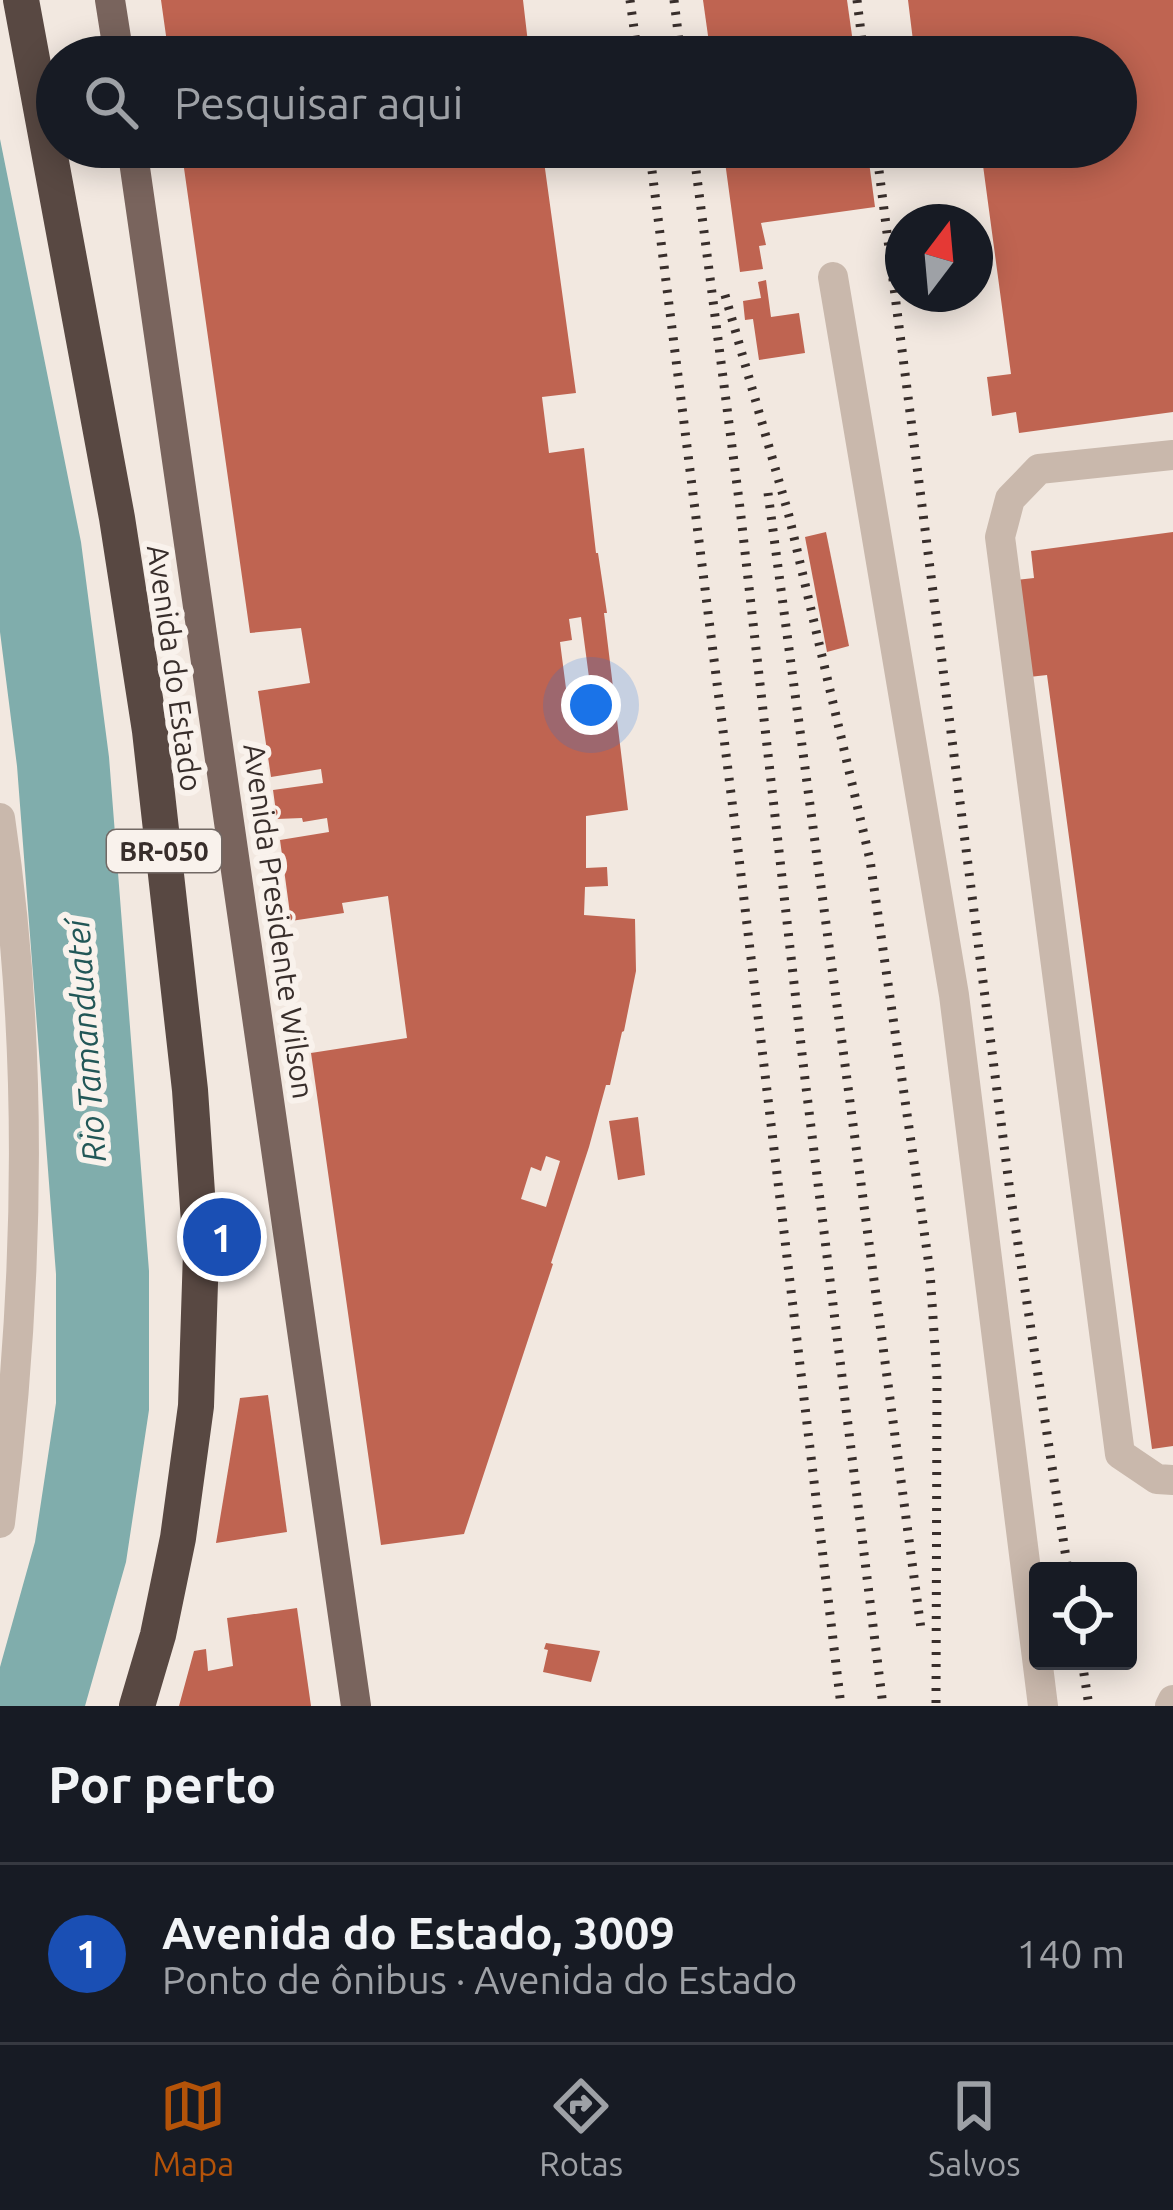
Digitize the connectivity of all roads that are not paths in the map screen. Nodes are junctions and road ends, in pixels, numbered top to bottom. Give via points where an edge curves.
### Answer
1 (21, 0) edge
2 (110, 0) edge
3 (116, 36) edge
4 (36, 80) edge
5 (52, 168) edge
6 (135, 168) edge
7 (833, 277) dead end
8 (1173, 455) edge
9 (0, 818) edge
10 (1173, 1480) edge
11 (0, 1523) edge
12 (137, 1706) edge
13 (356, 1706) edge
14 (1043, 1706) edge

1 - 4 highway, Avenida do Estado / BR-050
2 - 3 main road
5 - 12 highway, Avenida do Estado / BR-050 via 150,730 201,1252 196,1406 178,1538
6 - 13 main road, Avenida Presidente Wilson
7 - 14 lane via 954,995
8 - 10 lane via 1039,469 1010,499 1000,537 1120,1454 1157,1479
9 - 11 lane via 20,988 23,1250

